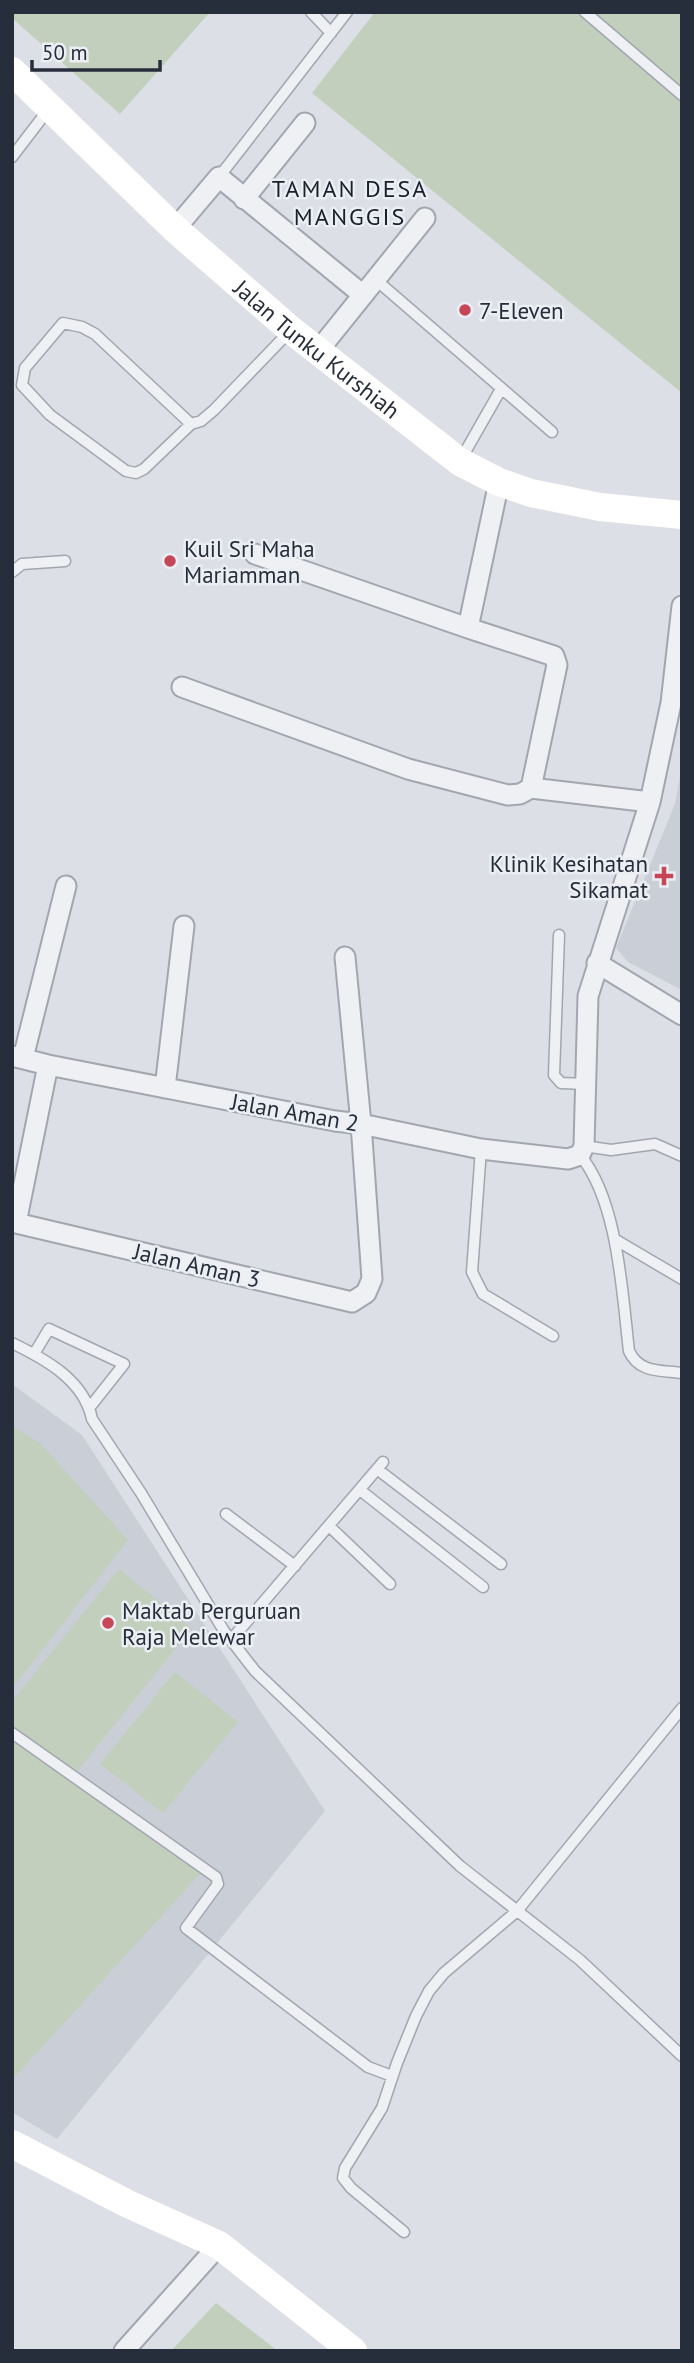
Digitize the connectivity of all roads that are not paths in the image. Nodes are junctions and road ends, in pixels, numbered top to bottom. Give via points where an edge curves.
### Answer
1 (311, 12) edge
2 (347, 12) edge
3 (585, 12) edge
4 (331, 33) junction
5 (12, 71) edge
6 (682, 95) edge
7 (51, 107) junction
8 (305, 123) dead end
9 (12, 157) edge
10 (219, 177) junction
11 (244, 199) junction
12 (425, 218) dead end
13 (175, 229) junction
14 (376, 279) junction
15 (363, 295) junction
16 (291, 330) junction
17 (318, 351) junction
18 (501, 388) junction
19 (191, 424) junction
20 (552, 432) dead end
21 (460, 462) junction
22 (499, 482) junction
23 (682, 515) edge
24 (255, 554) dead end
25 (65, 561) dead end
26 (12, 572) edge
27 (682, 607) edge
28 (468, 628) junction
29 (182, 687) dead end
30 (677, 705) edge
31 (531, 788) junction
32 (650, 802) junction
33 (66, 886) dead end
34 (184, 926) dead end
35 (559, 935) dead end
36 (345, 957) dead end
37 (597, 962) junction
38 (682, 1015) edge
39 (18, 1057) edge
40 (48, 1065) junction
41 (586, 1084) junction
42 (165, 1088) junction
43 (361, 1124) junction
44 (481, 1149) junction
45 (582, 1150) junction
46 (682, 1156) edge
47 (616, 1240) junction
48 (682, 1279) edge
49 (553, 1336) dead end
50 (12, 1343) edge
51 (34, 1353) junction
52 (682, 1373) edge
53 (90, 1407) junction
54 (360, 1490) junction
55 (226, 1514) dead end
56 (329, 1526) junction
57 (501, 1564) dead end
58 (295, 1566) junction
59 (390, 1584) dead end
60 (483, 1587) dead end
61 (232, 1640) junction
62 (682, 1708) edge
63 (12, 1733) edge
64 (517, 1911) junction
65 (682, 2056) edge
66 (392, 2076) junction
67 (12, 2144) edge
68 (404, 2232) dead end
69 (219, 2245) junction
70 (124, 2351) edge
71 (353, 2351) edge

1 - 4 lane
2 - 4 lane
3 - 6 lane
4 - 10 lane
5 - 7 main road, Jalan Tunku Kurshiah
7 - 9 lane
7 - 13 main road, Jalan Tunku Kurshiah
8 - 11 street
10 - 11 street
10 - 13 street
11 - 15 street
12 - 14 street
13 - 16 main road, Jalan Tunku Kurshiah
14 - 15 street
14 - 18 lane
15 - 17 street
16 - 17 main road, Jalan Tunku Kurshiah
16 - 19 lane via 214,410
17 - 21 main road, Jalan Tunku Kurshiah
18 - 20 lane
18 - 21 lane
19 - 19 lane via 144,469 126,471 50,415 22,385 25,368 64,323 82,327
21 - 22 main road, Jalan Tunku Kurshiah
22 - 23 main road, Jalan Tunku Kurshiah via 600,508
22 - 28 street
24 - 28 street
25 - 26 lane via 22,564
27 - 30 street
28 - 31 street via 554,656 557,665
29 - 31 street via 408,769 508,795
30 - 32 street
31 - 32 street
32 - 37 street
33 - 39 street
34 - 42 street
35 - 41 lane via 554,1075 561,1083
36 - 43 street
37 - 38 street
37 - 41 street via 588,996
39 - 40 street, Jalan Aman 2
40 - 42 street, Jalan Aman 2
40 - 43 street, Jalan Aman 3 via 16,1223 352,1302 366,1293 372,1279
41 - 45 street
42 - 43 street, Jalan Aman 2
43 - 44 street, Jalan Aman 2
44 - 45 street, Jalan Aman 2 via 568,1159
44 - 49 lane via 472,1272 483,1294
45 - 46 lane via 655,1144
45 - 47 lane
47 - 48 lane
47 - 52 lane via 629,1351 642,1367
50 - 51 lane
51 - 53 lane via 74,1383
51 - 53 lane via 49,1329 124,1364
53 - 61 lane via 92,1419
54 - 56 lane
54 - 57 lane via 380,1466
54 - 60 lane
55 - 58 lane
56 - 58 lane
56 - 59 lane
58 - 61 lane
61 - 64 lane via 255,1671 382,1793 460,1866
62 - 64 lane
63 - 66 lane via 216,1877 218,1884 186,1928 368,2067
64 - 65 lane via 580,1960
64 - 66 lane via 429,1991
66 - 68 lane via 382,2108 343,2178
67 - 69 main road
69 - 70 street
69 - 71 main road

